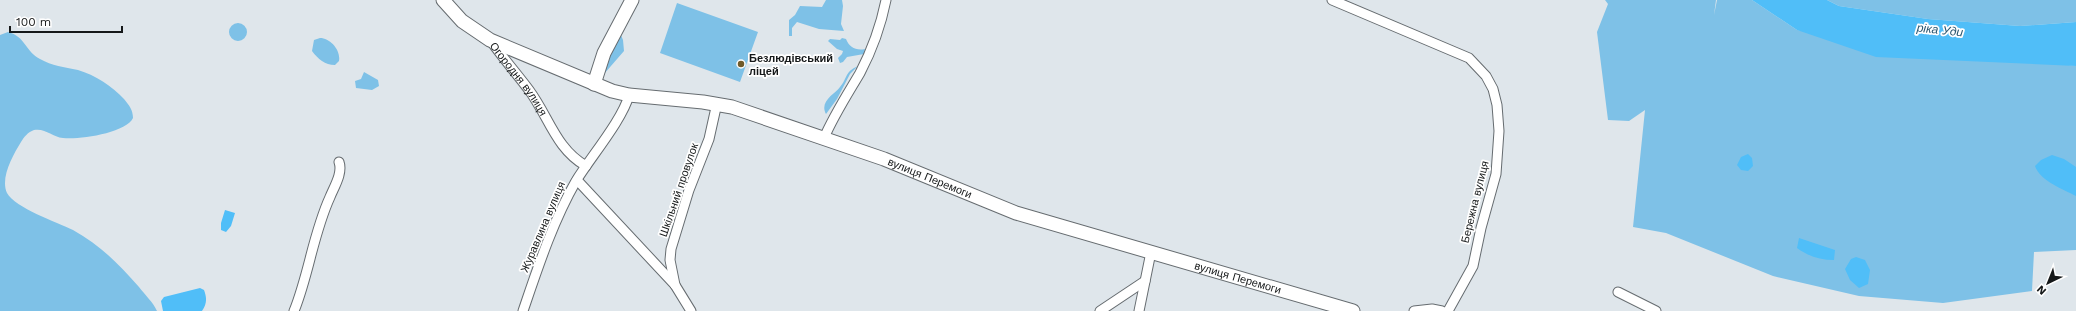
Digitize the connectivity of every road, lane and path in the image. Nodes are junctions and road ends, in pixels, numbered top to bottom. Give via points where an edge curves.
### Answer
1 (443, 0) edge
2 (632, 0) edge
3 (886, 0) edge
4 (1332, 0) edge
5 (490, 40) junction
6 (594, 84) junction
7 (629, 95) junction
8 (717, 103) junction
9 (824, 138) junction
10 (339, 162) dead end
11 (586, 166) junction
12 (577, 180) junction
13 (1151, 252) junction
14 (1145, 281) junction
15 (675, 284) junction
16 (1618, 292) dead end
17 (294, 311) edge
18 (523, 311) edge
19 (690, 311) edge
20 (1100, 311) edge
21 (1139, 311) edge
22 (1353, 311) edge
23 (1414, 311) edge
24 (1442, 311) edge
25 (1448, 311) edge
26 (1656, 311) edge

1 - 5 street, Огородня вулиця via 462,21
2 - 6 street via 604,53
3 - 9 street via 878,31 864,64
4 - 25 street, Бережна вулиця via 1469,58 1486,76 1493,89 1499,131 1496,174 1473,266
5 - 6 street, вулиця Перемоги
5 - 11 street, Огородня вулиця via 530,91 563,148
6 - 7 street, вулиця Перемоги
7 - 8 street, вулиця Перемоги
7 - 11 street, Журавлина вулиця via 623,110
8 - 9 street, вулиця Перемоги
8 - 15 street, Шкільний провулок via 709,139 689,190 671,249 670,260
9 - 13 street, вулиця Перемоги via 884,159 1016,213
10 - 17 street via 339,175 322,215
11 - 12 street, Журавлина вулиця
12 - 15 street
12 - 18 street, Журавлина вулиця via 559,216
13 - 14 street
13 - 22 street, вулиця Перемоги
14 - 20 street
14 - 21 street
15 - 19 street
16 - 26 street
23 - 24 street

